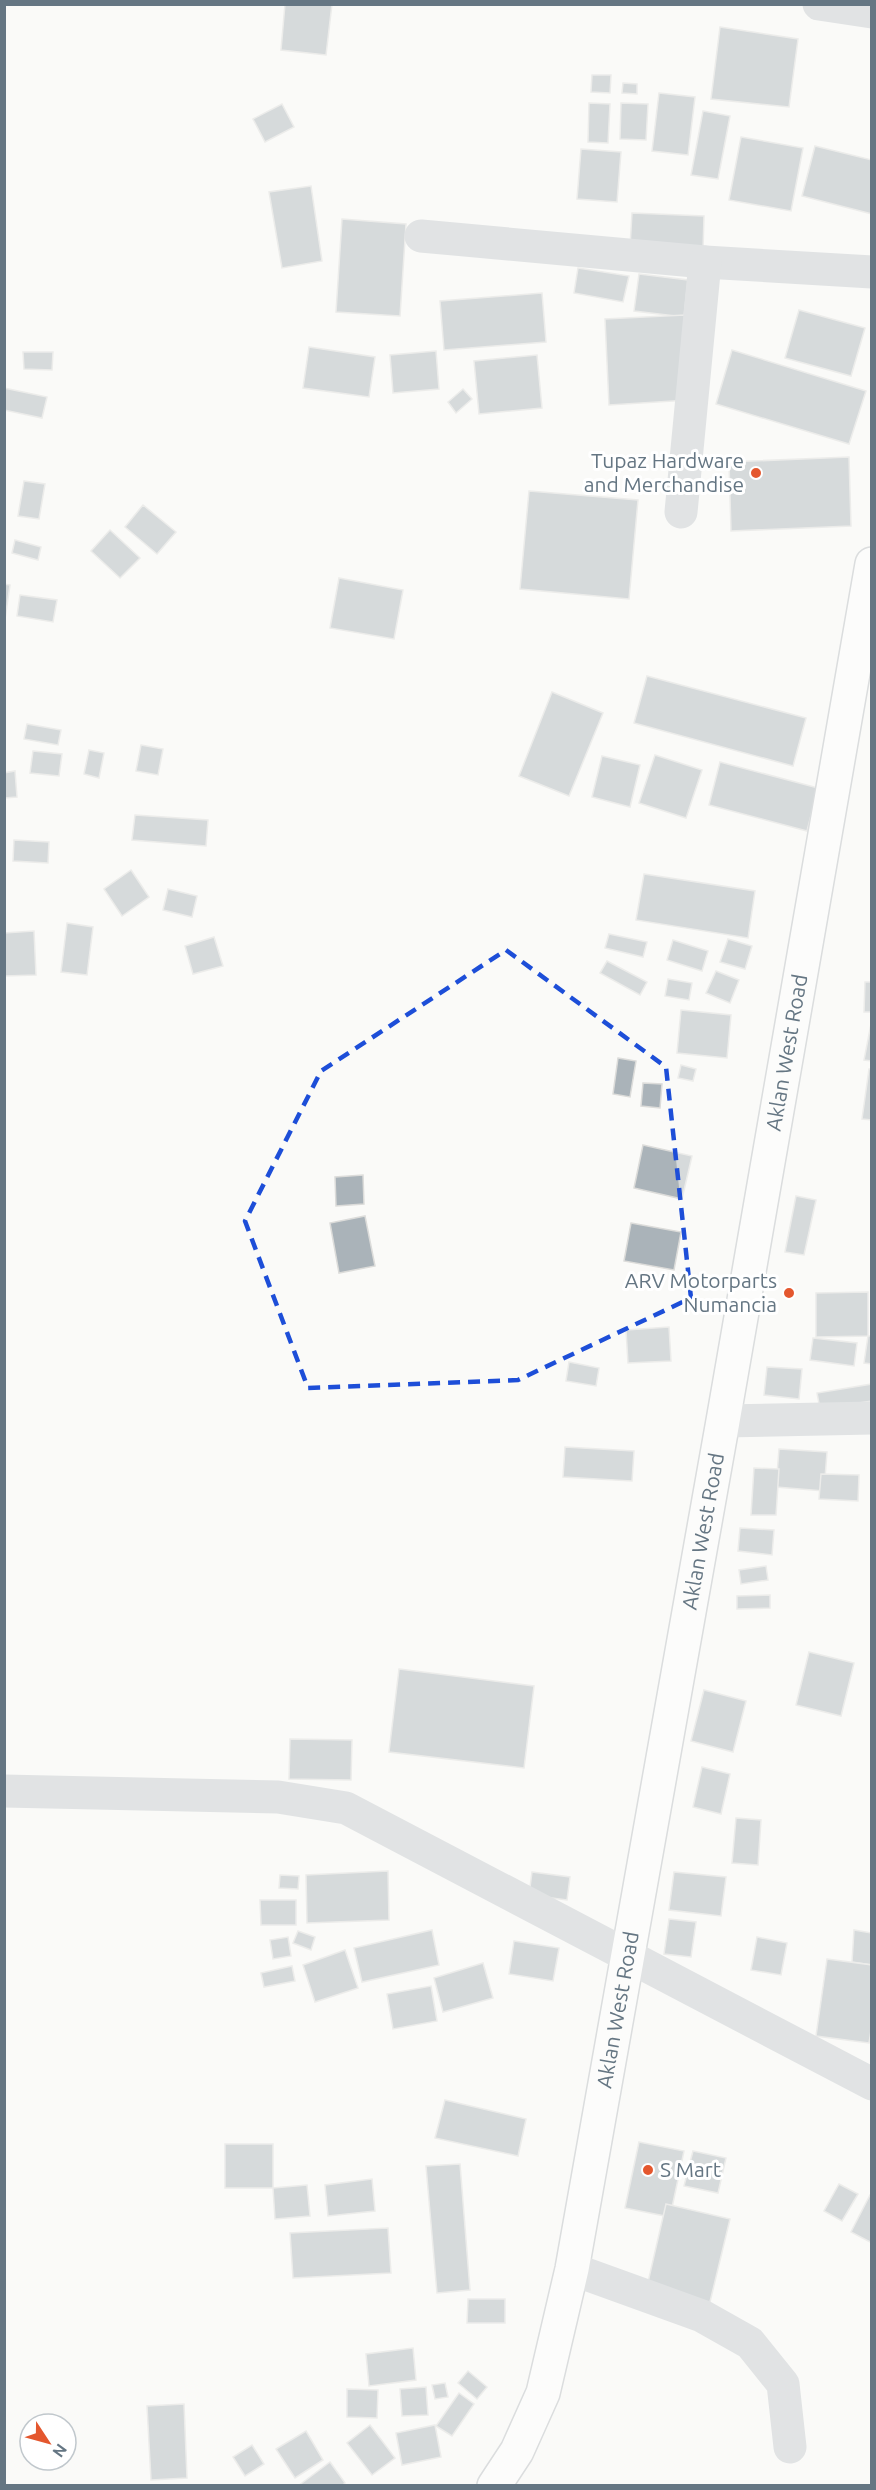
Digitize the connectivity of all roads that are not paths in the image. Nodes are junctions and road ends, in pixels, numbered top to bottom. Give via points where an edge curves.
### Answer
1 (819, 4) edge
2 (872, 12) edge
3 (421, 236) dead end
4 (705, 262) junction
5 (872, 272) edge
6 (681, 512) dead end
7 (870, 576) edge
8 (872, 1418) edge
9 (723, 1421) junction
10 (4, 1791) edge
11 (629, 1958) junction
12 (872, 2084) edge
13 (572, 2269) junction
14 (790, 2447) dead end
15 (494, 2486) edge

1 - 2 street
3 - 4 street
4 - 5 street
4 - 6 street
7 - 9 main road, Aklan West Road
8 - 9 street
9 - 11 main road, Aklan West Road
10 - 11 street via 278,1797 346,1808
11 - 12 street
11 - 13 main road, Aklan West Road
13 - 14 street via 702,2316 750,2343 783,2384
13 - 15 main road, Aklan West Road via 543,2393 517,2451

